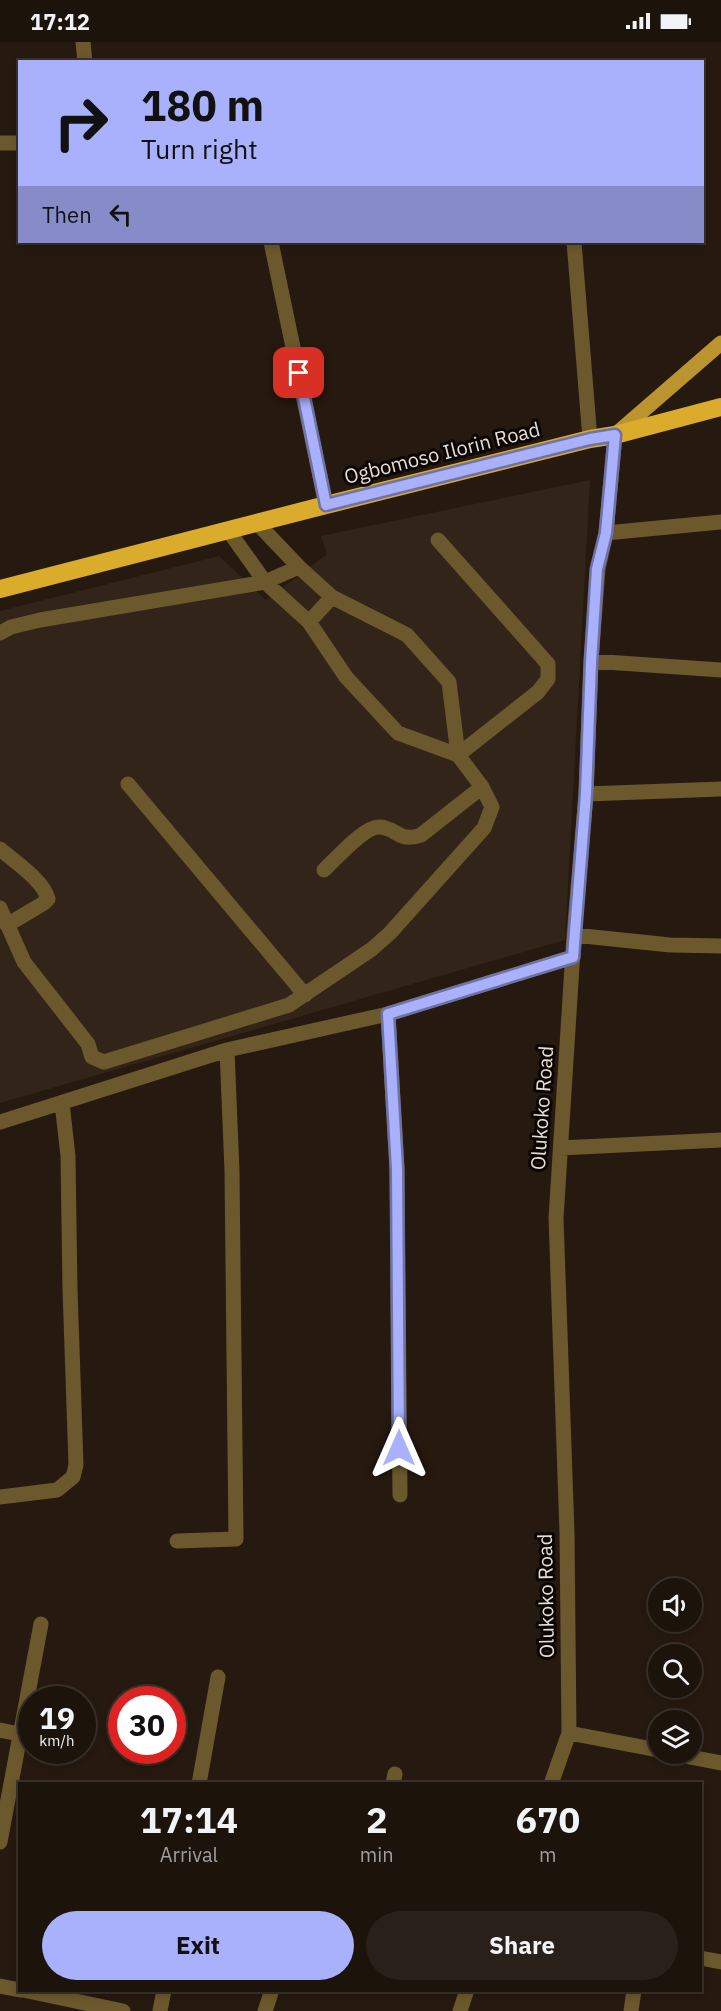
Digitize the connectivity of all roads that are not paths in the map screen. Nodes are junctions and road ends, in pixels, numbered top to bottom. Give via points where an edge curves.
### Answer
1 (83, 42) edge
2 (85, 60) edge
3 (18, 143) edge
4 (0, 144) edge
5 (271, 243) edge
6 (574, 243) edge
7 (721, 343) edge
8 (721, 407) edge
9 (615, 435) junction
10 (590, 439) junction
11 (326, 505) junction
12 (721, 522) edge
13 (257, 523) junction
14 (228, 530) junction
15 (606, 533) junction
16 (438, 540) dead end
17 (299, 567) junction
18 (265, 582) junction
19 (0, 589) edge
20 (332, 597) junction
21 (309, 622) junction
22 (0, 633) edge
23 (591, 662) junction
24 (721, 670) edge
25 (458, 755) junction
26 (128, 784) dead end
27 (482, 787) junction
28 (721, 789) edge
29 (586, 794) junction
30 (0, 849) edge
31 (324, 870) dead end
32 (0, 908) edge
33 (7, 925) junction
34 (574, 935) junction
35 (721, 946) edge
36 (573, 957) junction
37 (305, 995) junction
38 (388, 1014) junction
39 (227, 1050) junction
40 (62, 1103) junction
41 (0, 1122) edge
42 (721, 1140) edge
43 (561, 1149) junction
44 (400, 1495) dead end
45 (0, 1497) edge
46 (177, 1541) dead end
47 (41, 1624) dead end
48 (218, 1677) dead end
49 (29, 1686) edge
50 (0, 1730) edge
51 (569, 1733) junction
52 (18, 1734) edge
53 (18, 1740) edge
54 (648, 1748) edge
55 (702, 1759) edge
56 (721, 1763) edge
57 (199, 1782) edge
58 (552, 1782) edge
59 (0, 1842) edge
60 (702, 1958) edge
61 (721, 1962) edge
62 (0, 1986) edge
63 (18, 1989) edge
64 (31, 1992) edge
65 (164, 1992) edge
66 (271, 1992) edge
67 (465, 1992) edge
68 (634, 1992) edge
69 (123, 2011) edge
70 (160, 2011) edge
71 (265, 2011) edge
72 (460, 2011) edge
73 (631, 2011) edge

1 - 2 street
3 - 4 street
5 - 11 street
6 - 10 street
7 - 9 main road
8 - 9 highway, Ogbomoso Ilorin Road
9 - 10 highway, Ogbomoso Ilorin Road
9 - 15 street, Olukoko Road
10 - 11 highway, Ogbomoso Ilorin Road
11 - 13 highway, Ogbomoso Ilorin Road
12 - 15 street
13 - 14 highway, Ogbomoso Ilorin Road
13 - 17 street
14 - 18 street
14 - 19 highway, Ogbomoso Ilorin Road
15 - 23 street, Olukoko Road via 597,569
16 - 25 street via 548,664 548,679 538,692
17 - 18 street
17 - 20 street
18 - 21 street
18 - 22 street via 40,620
20 - 21 street
20 - 25 street via 407,635 449,682
21 - 25 street via 346,677 398,733
23 - 24 street
23 - 29 street, Olukoko Road
25 - 27 street
26 - 37 street
27 - 31 street via 421,835 413,838 381,827 370,829
27 - 37 street via 492,807 484,828 384,938
28 - 29 street
29 - 34 street, Olukoko Road
30 - 33 street via 39,883 48,898
32 - 33 street
33 - 37 street via 24,962 88,1044 92,1057 104,1062 289,1005
34 - 35 street
34 - 36 street, Olukoko Road
36 - 38 street
36 - 43 street, Olukoko Road
38 - 39 street
38 - 44 street via 397,1169
39 - 40 street
39 - 46 street via 236,1539
40 - 41 street
40 - 45 street via 68,1156 76,1465 73,1477 57,1490
42 - 43 street
43 - 51 street, Olukoko Road via 556,1218 567,1533
47 - 49 street
48 - 57 street
50 - 52 street
51 - 54 street
51 - 58 street, Olukoko Road
53 - 59 street
55 - 56 street
60 - 61 street
62 - 63 street
64 - 69 street
65 - 70 street
66 - 71 street
67 - 72 street
68 - 73 street

